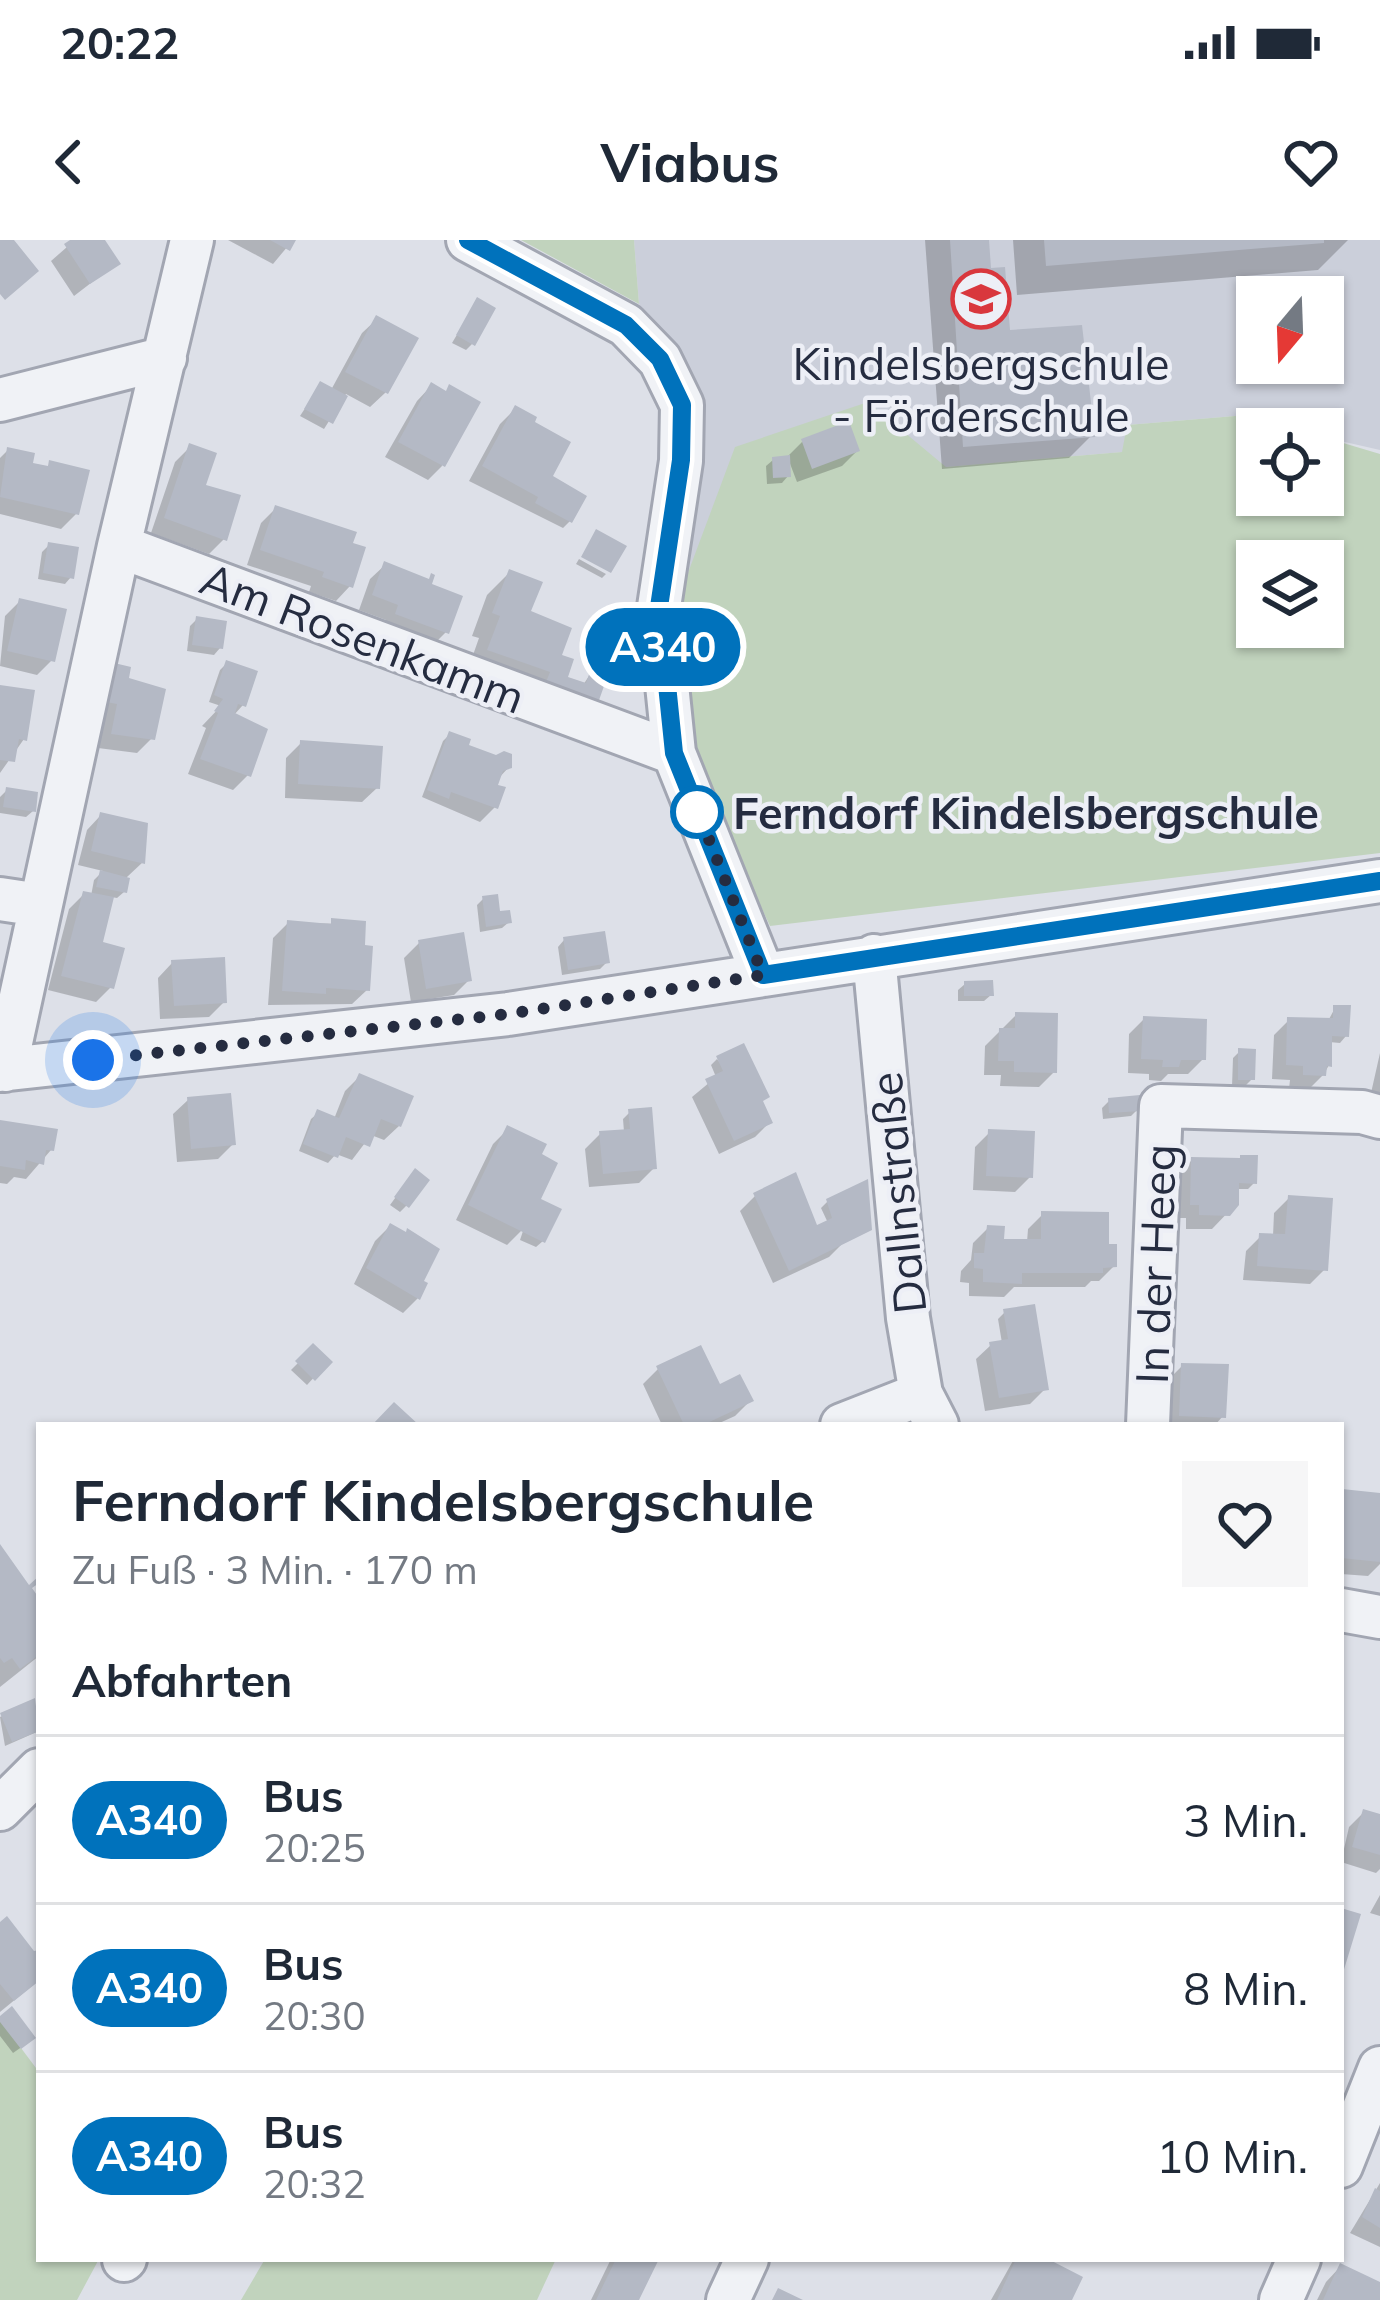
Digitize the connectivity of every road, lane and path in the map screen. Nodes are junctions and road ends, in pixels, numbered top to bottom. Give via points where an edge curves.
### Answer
1 (192, 240) edge
2 (468, 240) edge
3 (165, 358) junction
4 (0, 400) edge
5 (119, 545) junction
6 (674, 753) junction
7 (1380, 881) edge
8 (20, 902) edge
9 (874, 956) junction
10 (763, 975) junction
11 (2, 1070) edge
12 (1380, 1117) edge
13 (929, 1409) edge
14 (858, 1422) edge
15 (1148, 1422) edge
16 (1344, 1611) edge
17 (1380, 1617) edge
18 (36, 1773) edge
19 (0, 1809) edge
20 (1363, 2093) edge
21 (1344, 2156) edge
22 (746, 2262) edge
23 (1298, 2262) edge
24 (728, 2300) edge
25 (1281, 2300) edge

1 - 3 street
2 - 6 street via 626,325 660,359 682,405 659,607
3 - 4 street
3 - 5 street
5 - 6 street, Am Rosenkamm
5 - 8 street
6 - 10 street
7 - 9 street
8 - 11 street
9 - 10 street
9 - 13 street, Dallnstraße via 908,1318
10 - 11 street via 508,1014
12 - 15 street, In der Heeg via 1161,1106
13 - 14 street
16 - 17 street
18 - 19 street
20 - 21 street
22 - 24 street
23 - 25 street

